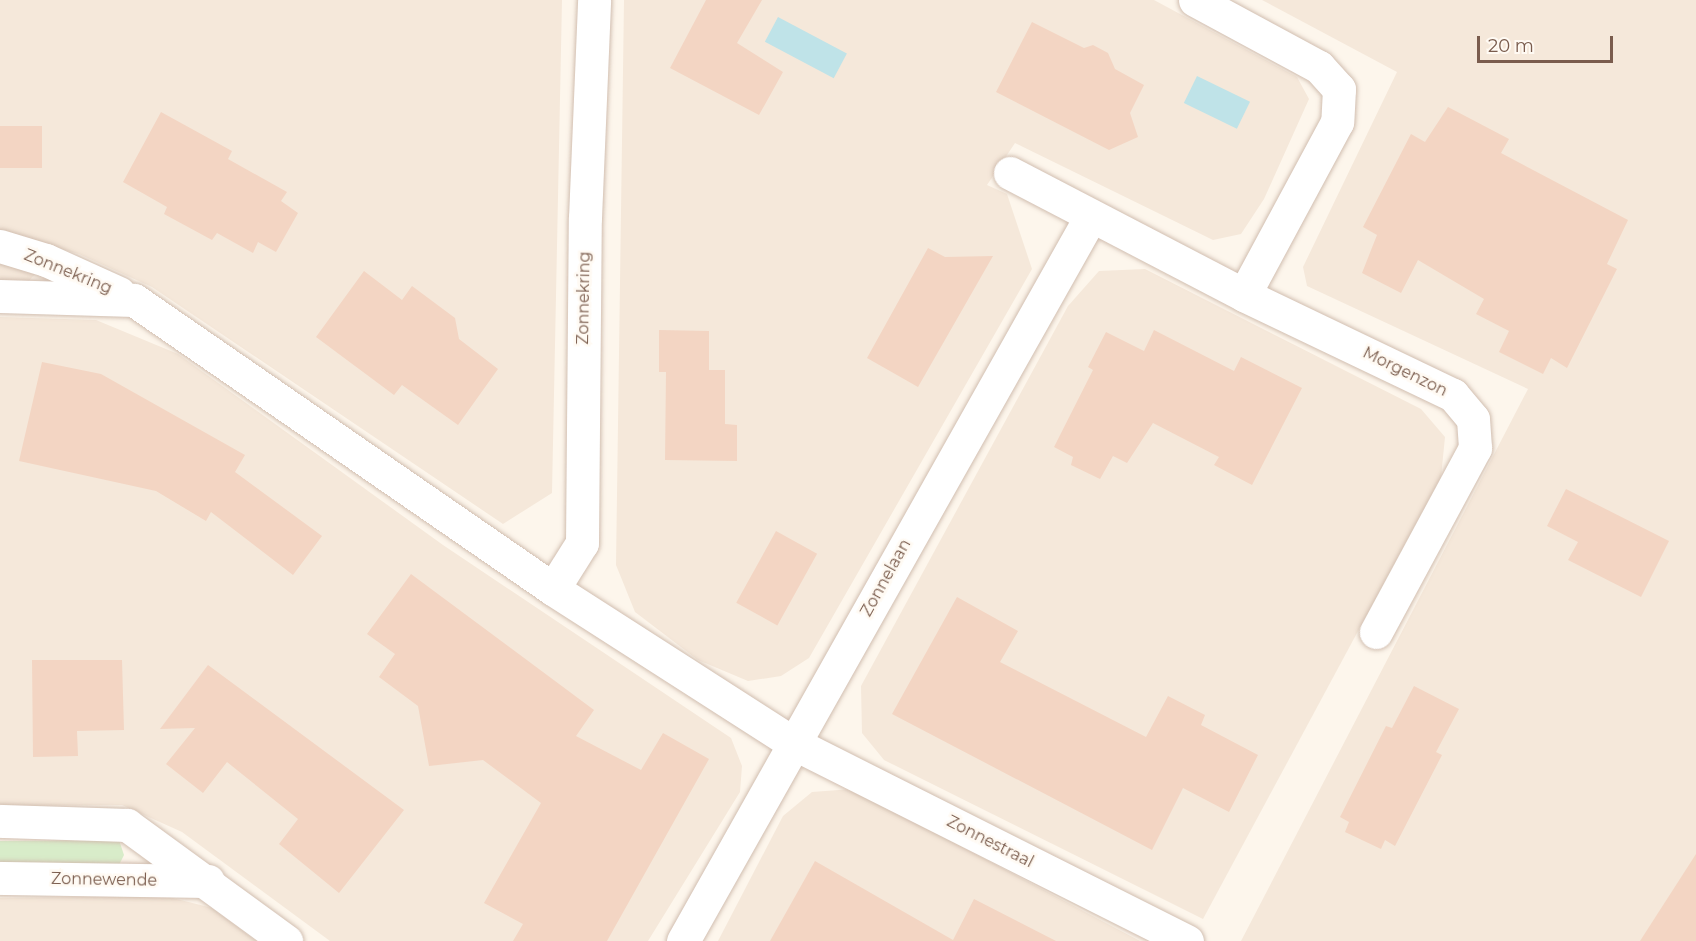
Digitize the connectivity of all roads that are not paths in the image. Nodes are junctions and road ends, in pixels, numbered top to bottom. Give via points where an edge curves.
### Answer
1 (594, 0) edge
2 (1195, 0) edge
3 (1010, 173) dead end
4 (1091, 216) junction
5 (0, 246) edge
6 (1244, 295) junction
7 (0, 296) edge
8 (134, 300) junction
9 (554, 589) junction
10 (1376, 632) dead end
11 (793, 743) junction
12 (0, 821) edge
13 (0, 878) edge
14 (208, 881) junction
15 (286, 941) edge
16 (683, 941) edge
17 (1186, 941) edge

1 - 9 street, Zonnekring via 585,218 582,543
2 - 6 street via 1319,67 1339,89 1337,122
3 - 4 street, Morgenzon
4 - 6 street, Morgenzon
4 - 11 street, Zonnelaan
5 - 8 street, Zonnekring via 46,260
6 - 10 street, Morgenzon via 1454,395 1473,419 1475,448
7 - 8 street, Zonnekring
8 - 9 street, Zonnekring
9 - 11 street, Zonnekring
11 - 16 street, Zonnelaan
11 - 17 street, Zonnestraal
12 - 14 street, Zonnewende via 127,825
13 - 14 street, Zonnewende
14 - 15 street, Zonnewende

